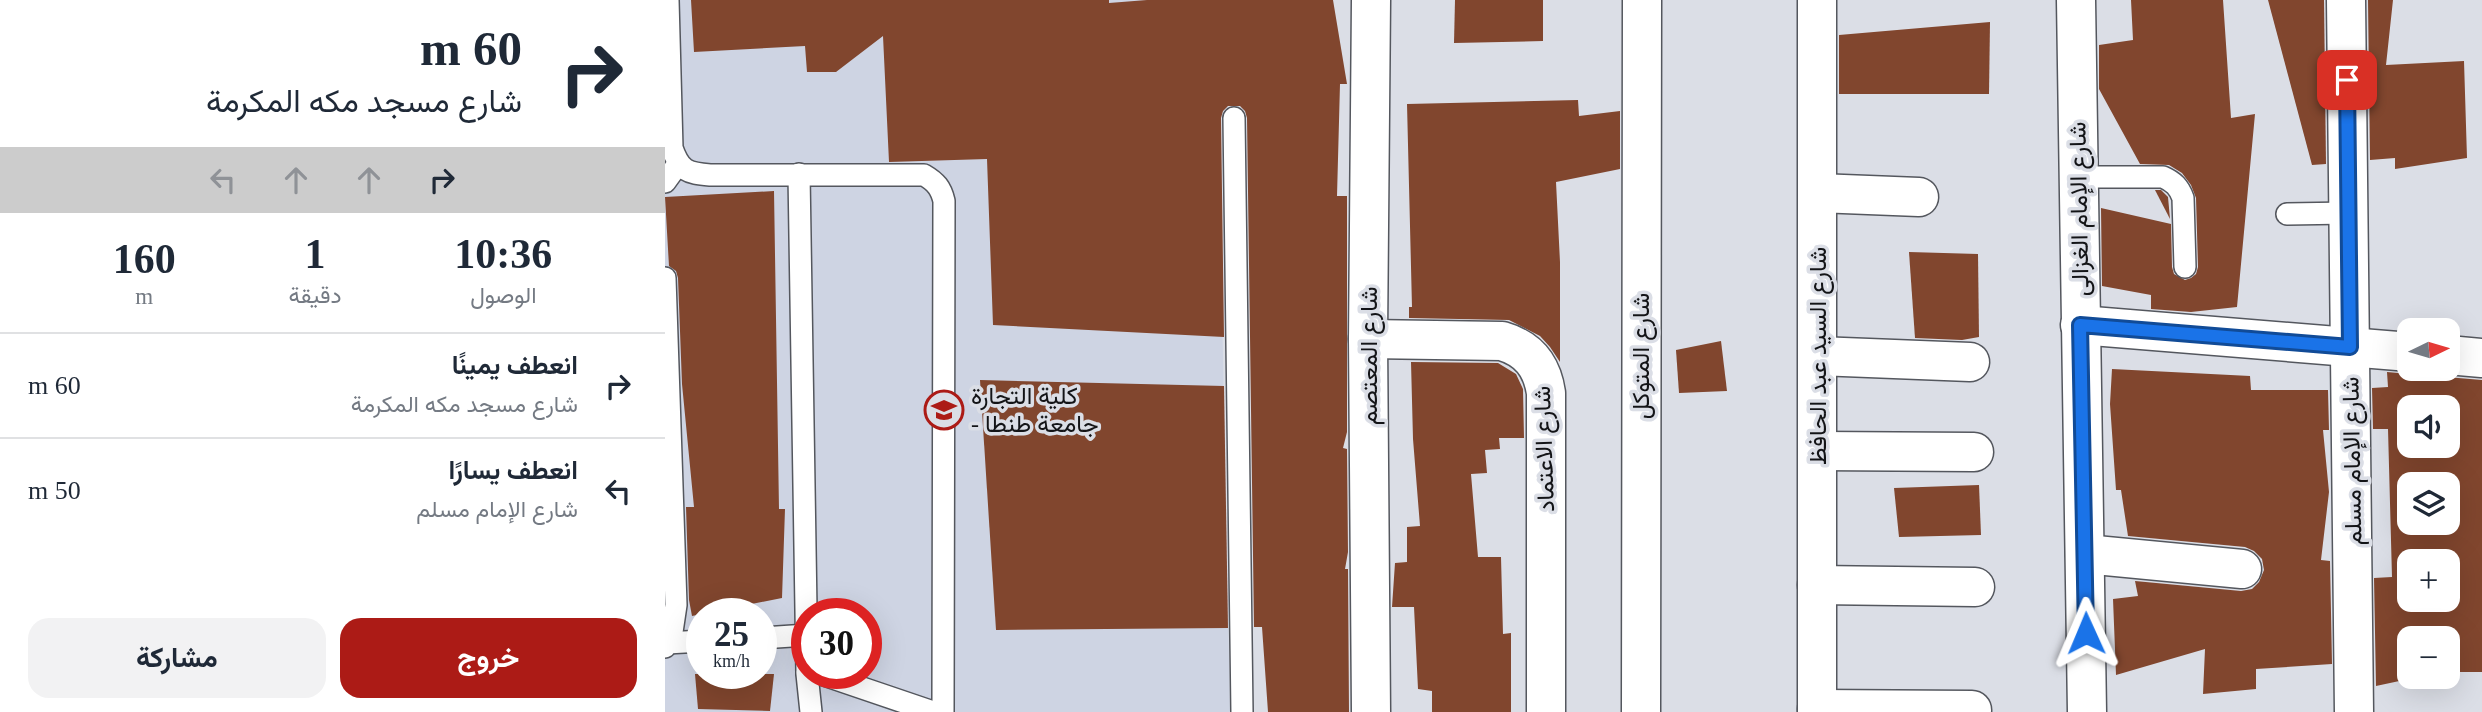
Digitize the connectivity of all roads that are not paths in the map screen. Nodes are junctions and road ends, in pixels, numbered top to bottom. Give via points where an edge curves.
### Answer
1 (668, 0) edge
2 (1371, 0) edge
3 (1642, 0) edge
4 (1817, 0) edge
5 (2076, 0) edge
6 (2346, 0) edge
7 (1234, 118) dead end
8 (678, 164) junction
9 (799, 174) junction
10 (2078, 177) junction
11 (665, 182) edge
12 (1818, 193) junction
13 (1919, 197) dead end
14 (2349, 213) junction
15 (2287, 214) dead end
16 (2185, 267) dead end
17 (665, 278) edge
18 (2080, 325) junction
19 (1368, 339) junction
20 (2350, 347) junction
21 (2397, 351) edge
22 (1818, 356) junction
23 (2461, 356) edge
24 (2482, 358) edge
25 (1970, 362) dead end
26 (667, 393) edge
27 (1818, 451) junction
28 (1974, 452) dead end
29 (2085, 554) junction
30 (2242, 569) dead end
31 (1817, 585) junction
32 (1975, 587) dead end
33 (806, 598) edge
34 (686, 643) edge
35 (666, 645) edge
36 (809, 689) edge
37 (865, 689) edge
38 (1817, 710) edge
39 (1972, 710) dead end
40 (811, 712) edge
41 (933, 712) edge
42 (943, 712) edge
43 (1242, 712) edge
44 (1371, 712) edge
45 (1546, 712) edge
46 (1641, 712) edge
47 (2087, 712) edge
48 (2354, 712) edge

1 - 8 lane via 672,148
2 - 19 street, شارع المعتصم
3 - 46 street, شارع المتوكل
4 - 12 street, شارع السيد عبد الحافظ
5 - 10 street, شارع الإمام الغزالى
6 - 14 street, شارع الإمام مسلم
7 - 43 lane
8 - 9 lane via 691,173 710,175
8 - 11 lane
9 - 33 lane
9 - 42 lane via 924,175 941,190
10 - 16 lane via 2163,177 2172,182 2183,198
10 - 18 street, شارع الإمام الغزالى
12 - 13 street
12 - 22 street, شارع السيد عبد الحافظ
14 - 15 lane
14 - 20 street, شارع الإمام مسلم
17 - 26 lane
18 - 20 street
18 - 29 street, شارع الإمام الغزالى
19 - 44 street, شارع المعتصم
19 - 45 street, شارع الاعتماد via 1501,341 1530,355 1542,372 1546,393
20 - 21 street
20 - 48 street, شارع الإمام مسلم
22 - 25 street
22 - 27 street, شارع السيد عبد الحافظ
23 - 24 street
26 - 35 lane via 676,605
27 - 28 street
27 - 31 street, شارع السيد عبد الحافظ
29 - 30 street
29 - 47 street, شارع الإمام الغزالى
31 - 32 street
31 - 38 street, شارع السيد عبد الحافظ
34 - 35 lane
36 - 40 lane
37 - 41 lane
38 - 39 street

